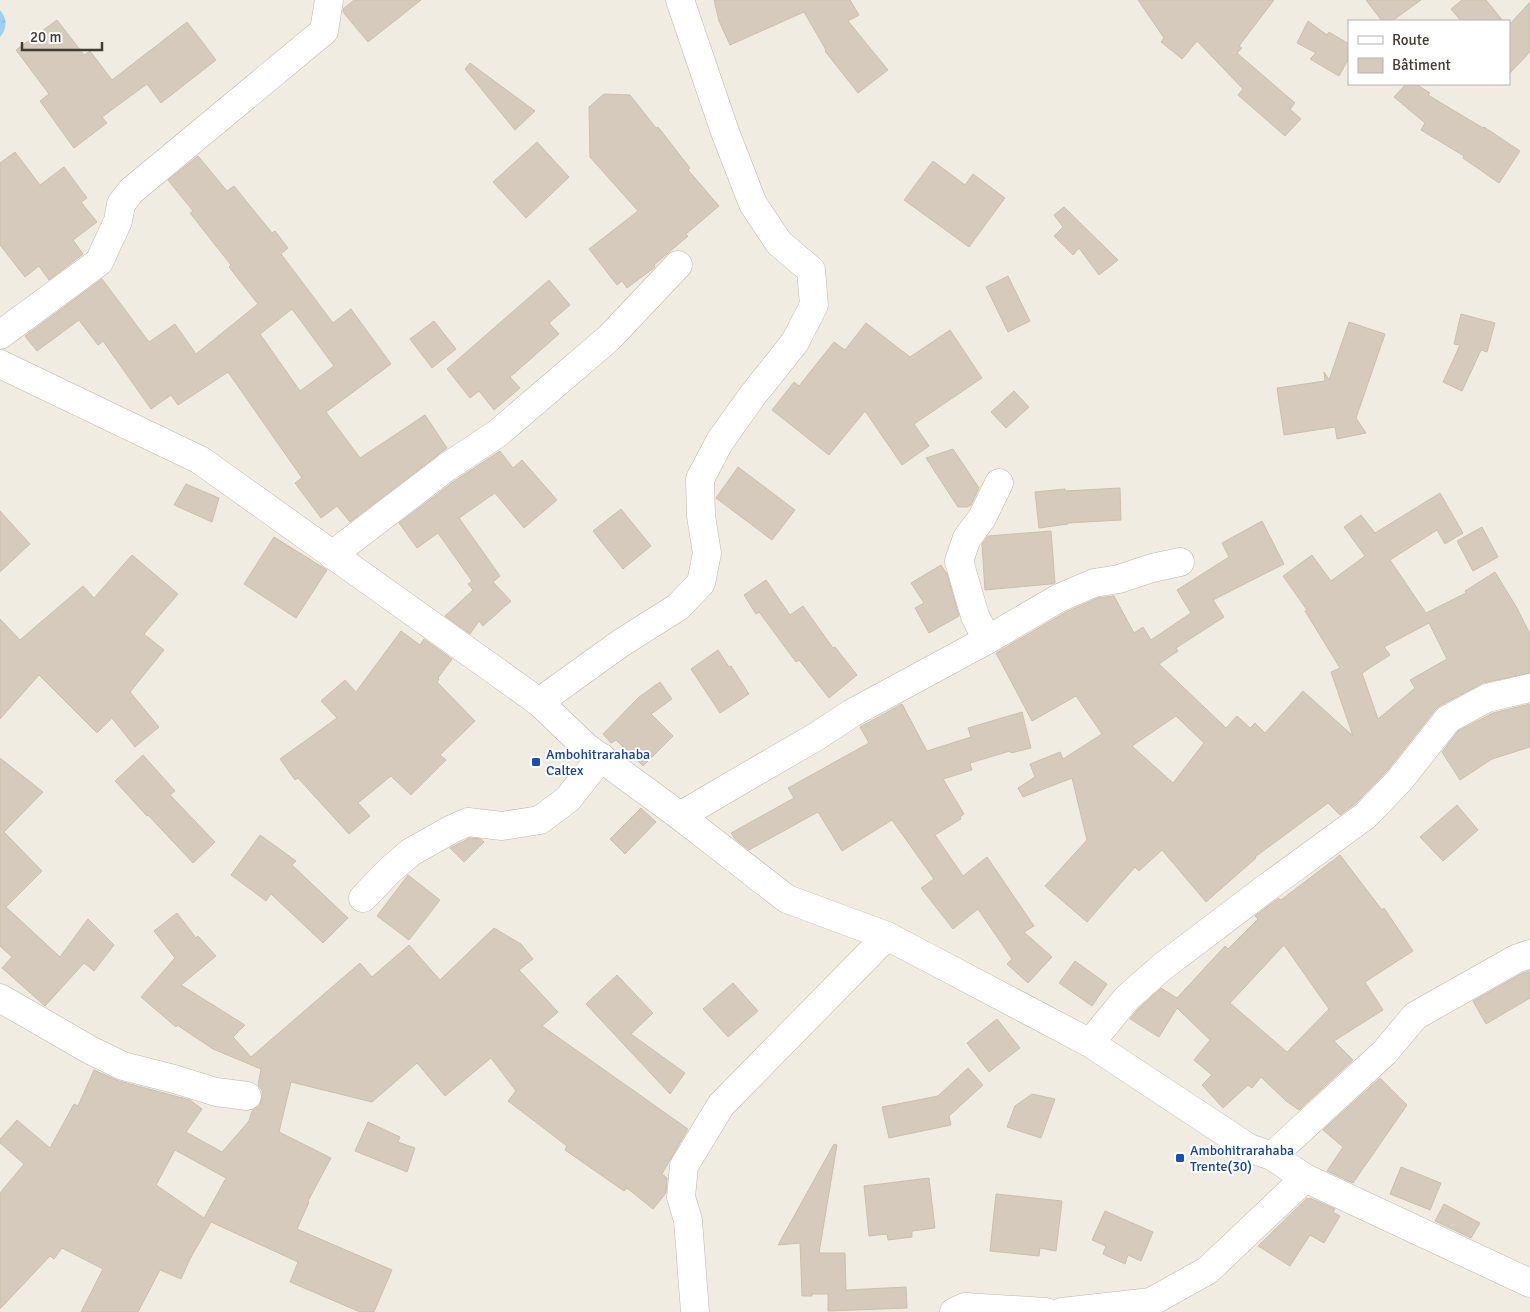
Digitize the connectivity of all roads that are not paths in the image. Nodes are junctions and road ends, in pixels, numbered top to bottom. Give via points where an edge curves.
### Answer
1 (329, 0) edge
2 (680, 0) edge
3 (678, 265) dead end
4 (0, 335) edge
5 (0, 364) edge
6 (999, 483) dead end
7 (332, 555) junction
8 (1180, 562) dead end
9 (987, 640) junction
10 (1530, 688) edge
11 (539, 702) junction
12 (600, 757) junction
13 (680, 816) junction
14 (363, 898) dead end
15 (887, 936) junction
16 (1530, 954) edge
17 (0, 998) edge
18 (1090, 1043) junction
19 (247, 1096) dead end
20 (1272, 1156) junction
21 (1305, 1178) junction
22 (1530, 1283) edge
23 (695, 1312) edge
24 (954, 1312) edge
25 (1046, 1312) edge
26 (1062, 1312) edge

1 - 4 street via 324,31 131,191 121,204 118,221 99,262
2 - 11 street via 753,204 780,244 811,270 814,305 795,342 720,440 700,479 707,553 701,583 678,607
3 - 7 street via 609,338 498,433 447,467
5 - 7 street via 200,460
6 - 9 street via 982,518 967,538 959,561 975,616
7 - 11 street
8 - 9 street via 1094,583 1059,598
9 - 13 street via 852,713
10 - 18 street via 1487,698 1448,719 1399,781 1365,816 1162,967 1127,998
11 - 12 street
12 - 13 street
12 - 14 street via 568,799 540,820 502,826 468,822 452,829 411,852
13 - 15 street via 787,899
15 - 18 street
15 - 23 street via 721,1105 684,1166 681,1196 688,1220
16 - 20 street via 1415,1016 1385,1052
17 - 19 street via 123,1066 216,1092
18 - 20 street via 1249,1148
20 - 21 street
21 - 22 street
21 - 26 street via 1208,1270 1151,1302
24 - 25 street via 965,1307

